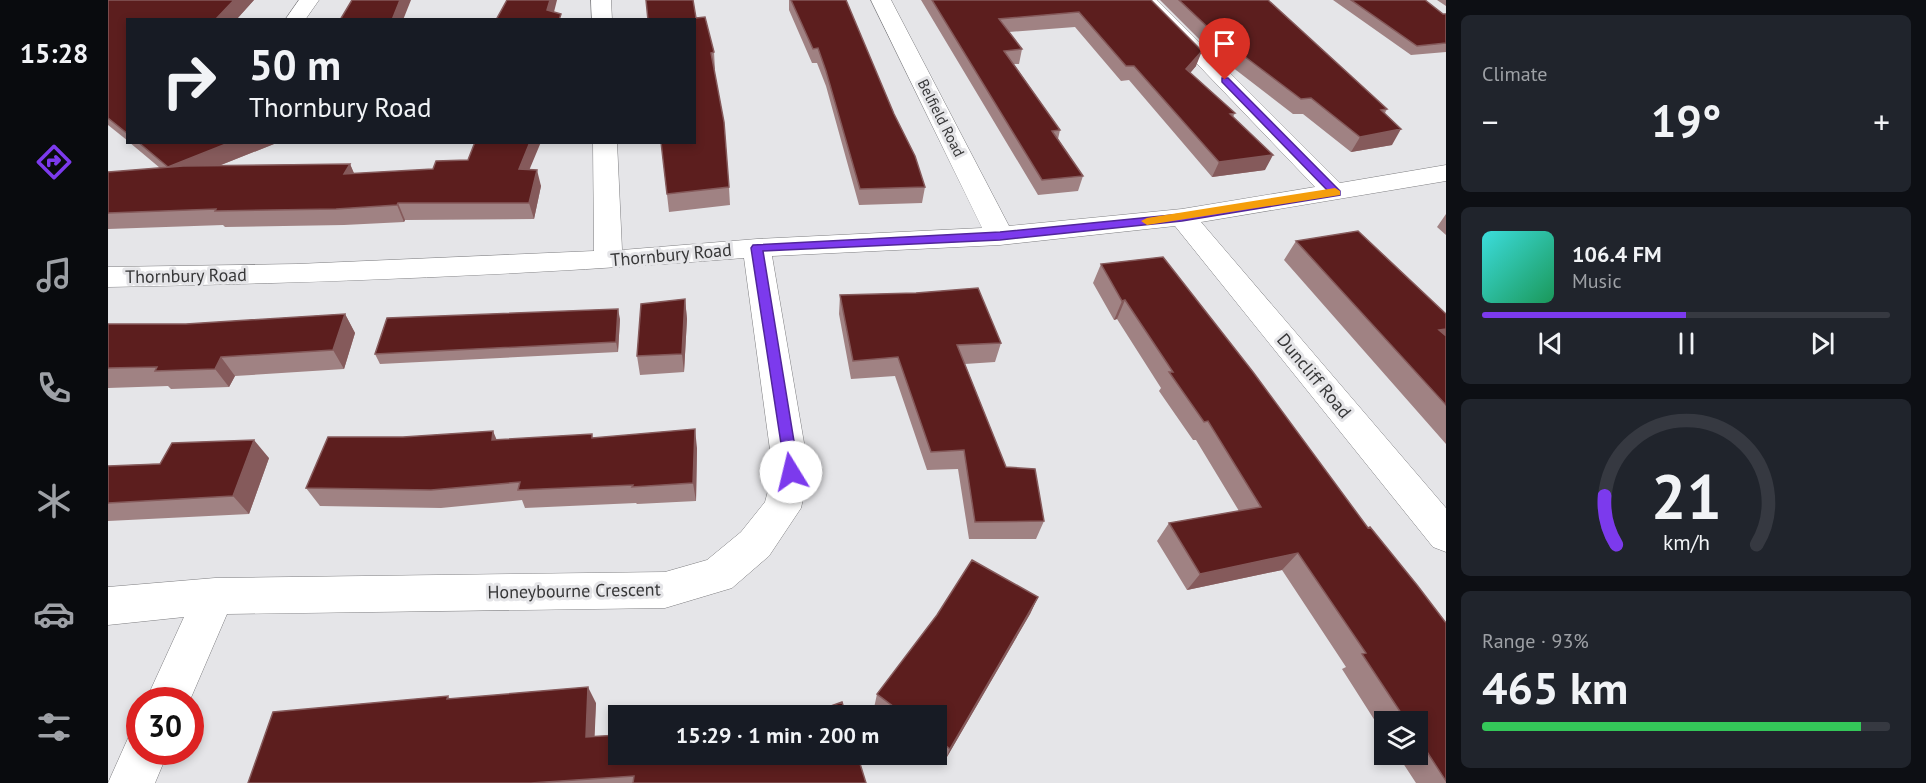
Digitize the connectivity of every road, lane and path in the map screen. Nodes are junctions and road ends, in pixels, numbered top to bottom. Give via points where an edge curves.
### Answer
1 (309, 0) edge
2 (601, 0) edge
3 (881, 0) edge
4 (1146, 0) edge
5 (296, 18) edge
6 (602, 18) edge
7 (605, 144) edge
8 (1446, 173) edge
9 (1336, 193) junction
10 (1182, 217) junction
11 (1000, 236) junction
12 (757, 248) junction
13 (608, 260) junction
14 (108, 277) edge
15 (1446, 535) edge
16 (215, 596) junction
17 (108, 606) edge
18 (174, 687) edge
19 (139, 765) edge
20 (131, 783) edge

1 - 5 street
2 - 6 street
3 - 11 street, Belfield Road
4 - 9 street
7 - 13 street
8 - 9 street, Thornbury Road
9 - 10 street, Thornbury Road
10 - 11 street, Thornbury Road
10 - 15 street, Duncliff Road
11 - 12 street, Thornbury Road
12 - 13 street, Thornbury Road
12 - 16 street, Honeybourne Crescent via 791,472 782,508 755,544 718,575 665,590
13 - 14 street, Thornbury Road via 297,274
16 - 17 street, Honeybourne Crescent
16 - 18 street
19 - 20 street

